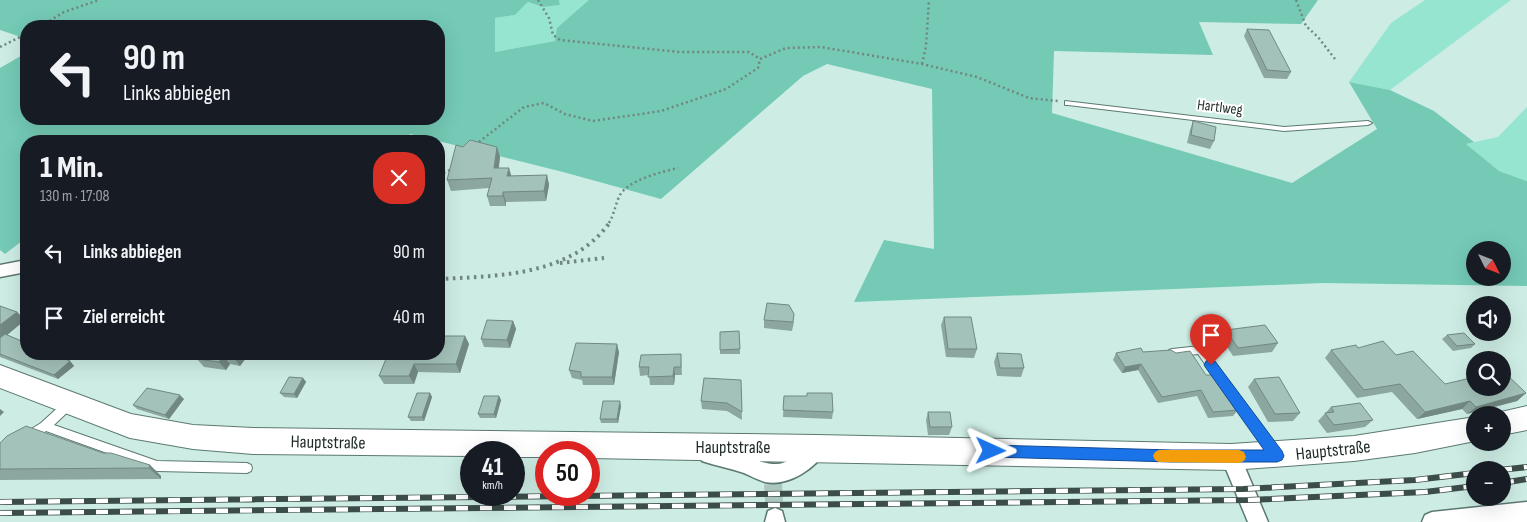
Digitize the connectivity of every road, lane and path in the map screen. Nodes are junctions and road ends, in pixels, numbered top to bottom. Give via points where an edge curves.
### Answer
1 (99, 0) edge
2 (538, 0) edge
3 (929, 0) edge
4 (1296, 0) edge
5 (51, 20) edge
6 (20, 37) edge
7 (0, 46) edge
8 (760, 59) junction
9 (1335, 59) dead end
10 (922, 64) junction
11 (1068, 103) joint
12 (1368, 123) dead end
13 (473, 147) edge
14 (456, 165) edge
15 (678, 168) dead end
16 (445, 172) edge
17 (604, 258) dead end
18 (558, 264) junction
19 (20, 267) edge
20 (0, 271) edge
21 (445, 278) edge
22 (1172, 353) edge
23 (0, 376) edge
24 (71, 402) junction
25 (1527, 418) edge
26 (1511, 421) edge
27 (45, 426) junction
28 (1466, 430) edge
29 (17, 444) edge
30 (683, 447) junction
31 (817, 448) junction
32 (1277, 456) junction
33 (1231, 457) junction
34 (247, 468) dead end
35 (1527, 512) edge
36 (1258, 522) edge
37 (1432, 522) edge

1 - 5 path
2 - 8 path via 549,18 553,35 560,40 679,52 749,52
3 - 10 path
4 - 9 path via 1306,26
6 - 7 path
8 - 10 path via 786,48 821,47
8 - 13 path via 758,68 726,89 662,111 593,120 565,114 544,103 524,107
10 - 11 path via 977,77 1029,98
11 - 12 lane, Hartlweg via 1284,129
14 - 16 path
15 - 18 path via 636,183 620,195 609,224 597,238
17 - 18 path
18 - 21 path via 510,273
19 - 20 street
22 - 32 lane via 1200,350
23 - 24 main road, Hauptstraße
24 - 27 lane
24 - 30 main road, Hauptstraße via 130,426 193,437 253,441
25 - 26 main road
27 - 29 lane
27 - 34 lane via 157,466
28 - 32 main road, Hauptstraße via 1355,448
30 - 31 main road, Hauptstraße
30 - 31 street via 774,479 793,470
31 - 33 main road, Hauptstraße
32 - 33 main road, Hauptstraße
33 - 36 street
35 - 37 street

